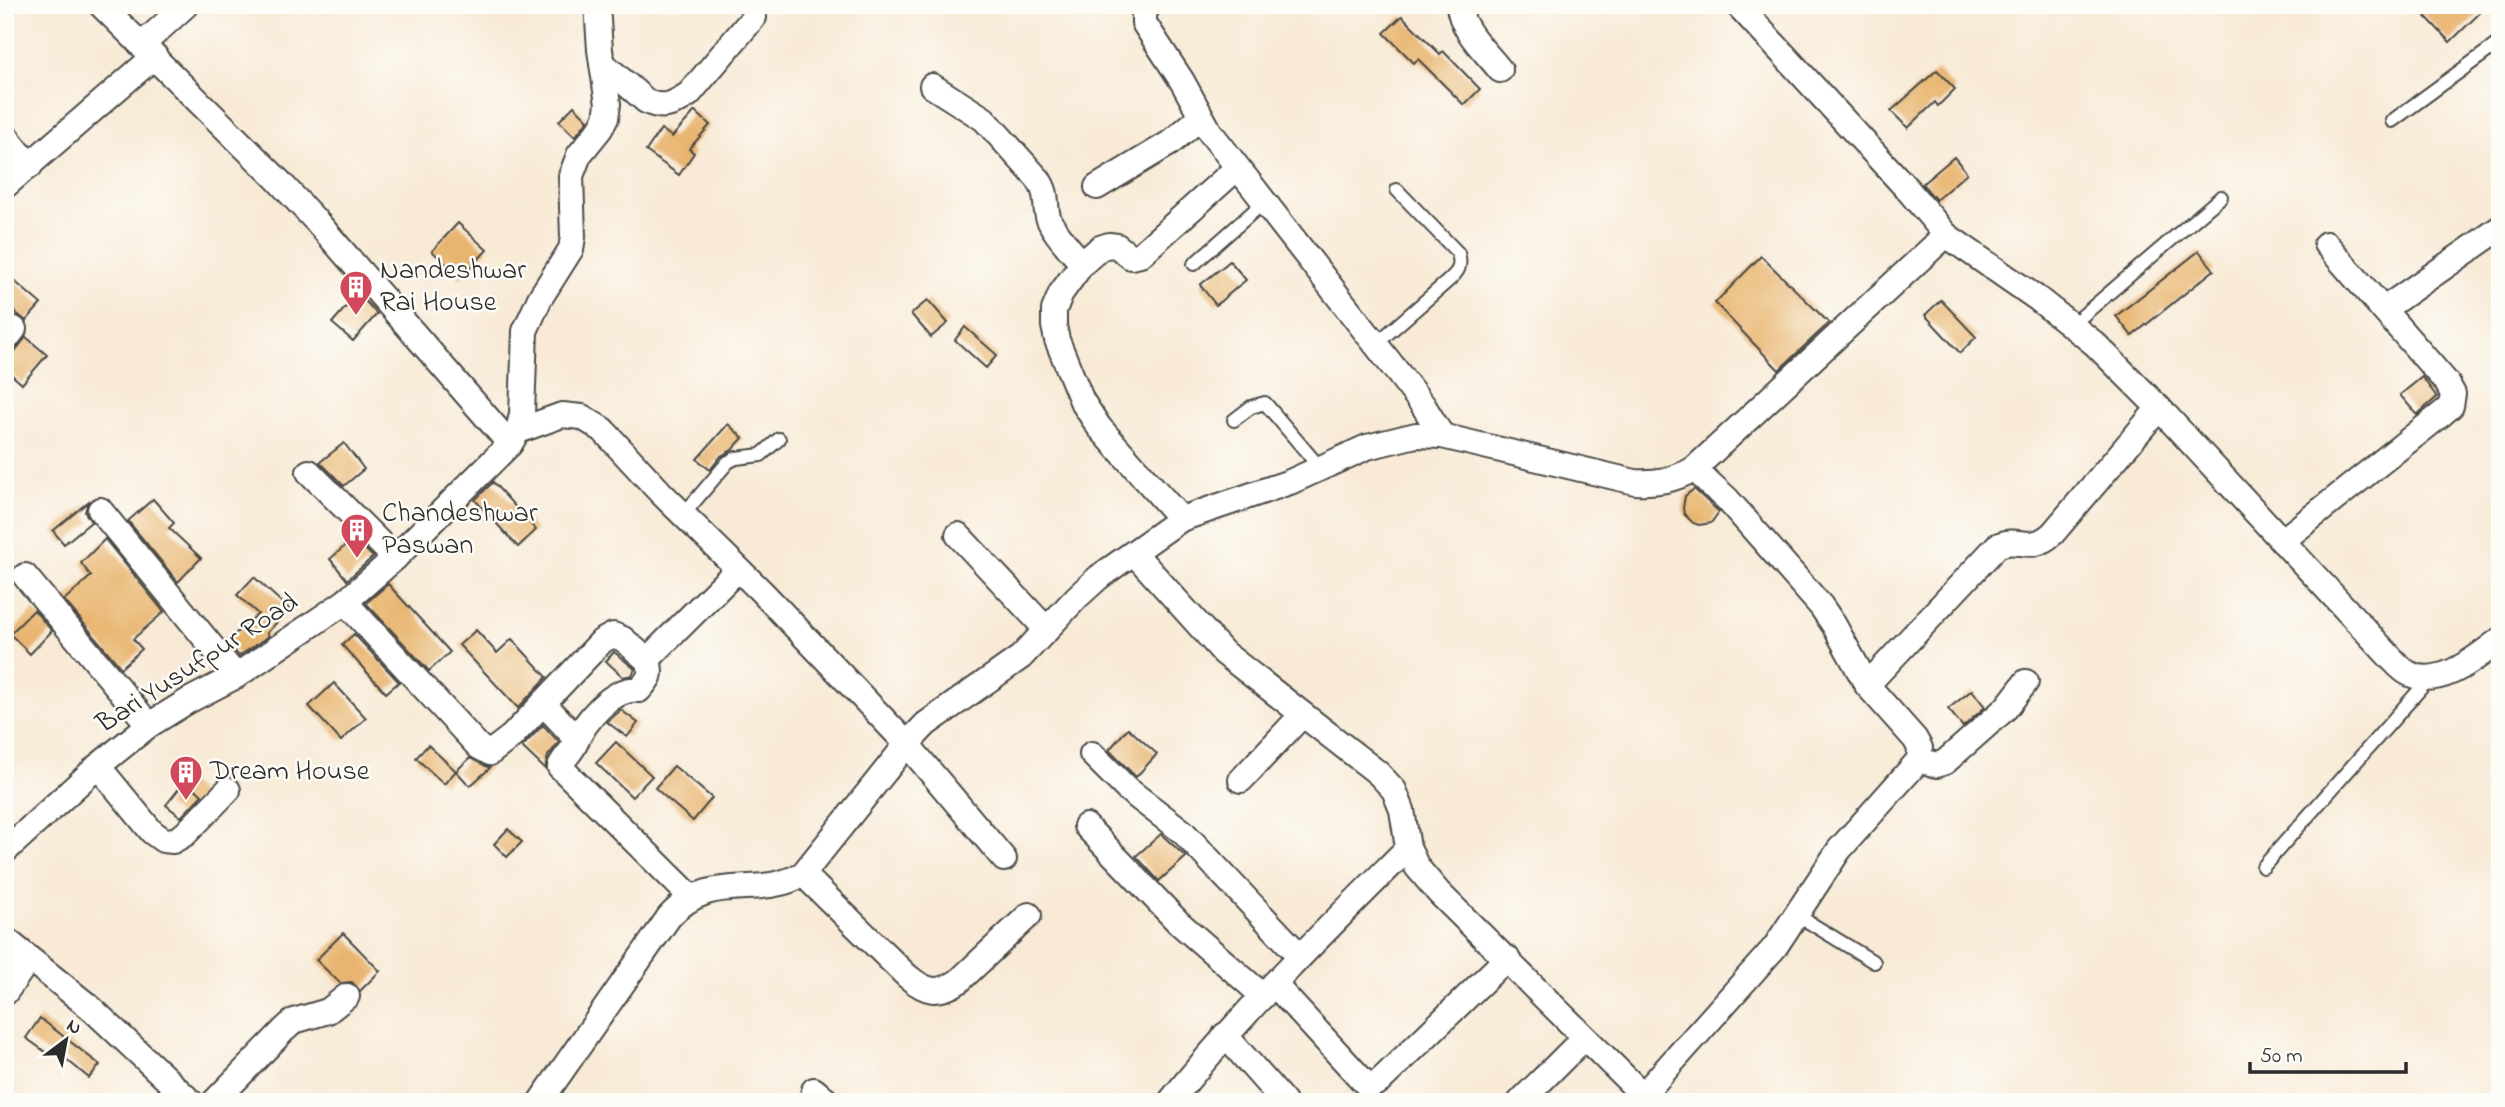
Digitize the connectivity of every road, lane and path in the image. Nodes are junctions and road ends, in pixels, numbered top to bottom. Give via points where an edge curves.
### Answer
1 (101, 5) edge
2 (186, 5) edge
3 (597, 5) edge
4 (1149, 5) edge
5 (1459, 5) edge
6 (1738, 5) edge
7 (754, 17) dead end
8 (2500, 43) edge
9 (149, 50) junction
10 (602, 63) junction
11 (1500, 71) dead end
12 (932, 86) dead end
13 (1201, 117) junction
14 (2392, 121) dead end
15 (5, 135) edge
16 (30, 166) junction
17 (1237, 168) junction
18 (5, 187) edge
19 (1097, 187) dead end
20 (1397, 190) dead end
21 (2221, 197) dead end
22 (1264, 202) junction
23 (2500, 228) edge
24 (1946, 236) junction
25 (2326, 244) dead end
26 (1082, 264) junction
27 (1194, 264) dead end
28 (2384, 309) junction
29 (2073, 324) junction
30 (1376, 344) junction
31 (2159, 408) junction
32 (1234, 421) dead end
33 (1441, 436) junction
34 (514, 438) junction
35 (779, 439) dead end
36 (1321, 469) junction
37 (1694, 469) junction
38 (309, 472) dead end
39 (100, 510) dead end
40 (683, 515) junction
41 (1181, 519) junction
42 (958, 535) dead end
43 (2281, 541) junction
44 (1134, 553) junction
45 (395, 558) junction
46 (738, 569) junction
47 (25, 576) dead end
48 (345, 602) junction
49 (1048, 630) junction
50 (2500, 640) edge
51 (649, 661) junction
52 (236, 676) junction
53 (2430, 678) junction
54 (2026, 682) dead end
55 (1867, 685) junction
56 (543, 703) junction
57 (1301, 715) junction
58 (149, 725) junction
59 (576, 738) junction
60 (907, 744) junction
61 (1092, 754) dead end
62 (1919, 760) junction
63 (98, 766) junction
64 (1241, 780) dead end
65 (228, 790) dead end
66 (1086, 826) dead end
67 (1408, 848) junction
68 (5, 851) edge
69 (1004, 859) dead end
70 (2263, 867) dead end
71 (803, 874) junction
72 (691, 898) junction
73 (1029, 915) dead end
74 (1797, 915) junction
75 (5, 939) edge
76 (1300, 956) junction
77 (1507, 958) junction
78 (29, 959) junction
79 (1874, 962) dead end
80 (1268, 990) junction
81 (5, 993) edge
82 (347, 996) dead end
83 (1225, 1035) junction
84 (1584, 1038) junction
85 (1380, 1093) edge
86 (1646, 1098) edge
87 (186, 1100) edge
88 (214, 1102) edge
89 (540, 1102) edge
90 (1170, 1102) edge
91 (1284, 1102) edge
92 (1520, 1102) edge

1 - 9 street
2 - 9 street
3 - 10 street
4 - 13 street via 1143,23
5 - 11 street via 1466,27
6 - 24 street
7 - 10 street via 689,94 675,104 646,102
8 - 14 lane
9 - 16 street
9 - 34 street via 318,223
10 - 34 street via 606,117 579,155 571,176 571,249 525,331 522,414
12 - 26 street via 984,119 1038,179 1045,188 1051,224
13 - 17 street
13 - 19 street via 1170,143
15 - 16 street
16 - 18 street
17 - 22 street
17 - 26 street via 1140,255 1131,257 1109,245
20 - 30 lane via 1458,253 1461,263 1458,272
21 - 29 lane
22 - 27 lane
22 - 30 street
23 - 28 street
24 - 29 street
24 - 37 street
25 - 28 street
26 - 41 street via 1054,310 1057,340 1082,401 1099,427
28 - 43 street via 2447,383 2453,394 2451,406
29 - 31 street
30 - 33 street
31 - 43 street
31 - 55 street via 2053,533 2037,545 2005,542 1997,546
32 - 36 lane via 1251,407 1265,403
33 - 36 street via 1416,435 1367,447
33 - 37 street via 1635,482 1676,479
34 - 40 street via 562,415 582,417 603,430
34 - 45 street, Bari Yusufpur Road
35 - 40 lane via 761,455 728,462
36 - 41 street
37 - 55 street via 1727,499 1821,607
38 - 45 street
39 - 52 street
40 - 46 street
41 - 44 street
42 - 49 street
43 - 53 street via 2391,658 2409,674
44 - 49 street via 1098,577
44 - 57 street via 1224,653
45 - 48 street, Bari Yusufpur Road
46 - 51 street
46 - 60 street
47 - 58 street
48 - 52 street, Bari Yusufpur Road
48 - 56 street via 479,747 490,753
49 - 60 street via 1021,657 941,712
50 - 53 street via 2455,671
51 - 56 street via 613,635
51 - 59 street via 650,679 639,690 629,688 611,698
52 - 58 street, Bari Yusufpur Road
53 - 70 lane
54 - 62 street via 2006,708 1944,762 1937,765
55 - 62 street via 1915,739
56 - 59 street
57 - 64 street
57 - 67 street via 1359,757 1394,790
58 - 63 street, Bari Yusufpur Road
59 - 72 street via 560,767
60 - 69 street
60 - 71 street
61 - 76 street via 1127,789 1183,832
62 - 74 street via 1839,850
63 - 65 street via 163,840 173,841 185,834
63 - 68 street, Bari Yusufpur Road
66 - 80 street via 1178,922
67 - 76 street
67 - 77 street via 1439,893
71 - 72 street via 791,882 719,888
71 - 73 street via 907,976 931,990 947,989 959,981
72 - 89 street via 669,917
74 - 79 lane
74 - 86 street
75 - 78 street
76 - 80 street
77 - 84 street
77 - 85 street via 1380,1081
78 - 81 street
78 - 87 street via 92,1009
80 - 83 street
80 - 85 street
82 - 88 street via 328,1012 294,1021
83 - 90 street
83 - 91 street
84 - 86 street
84 - 92 street

